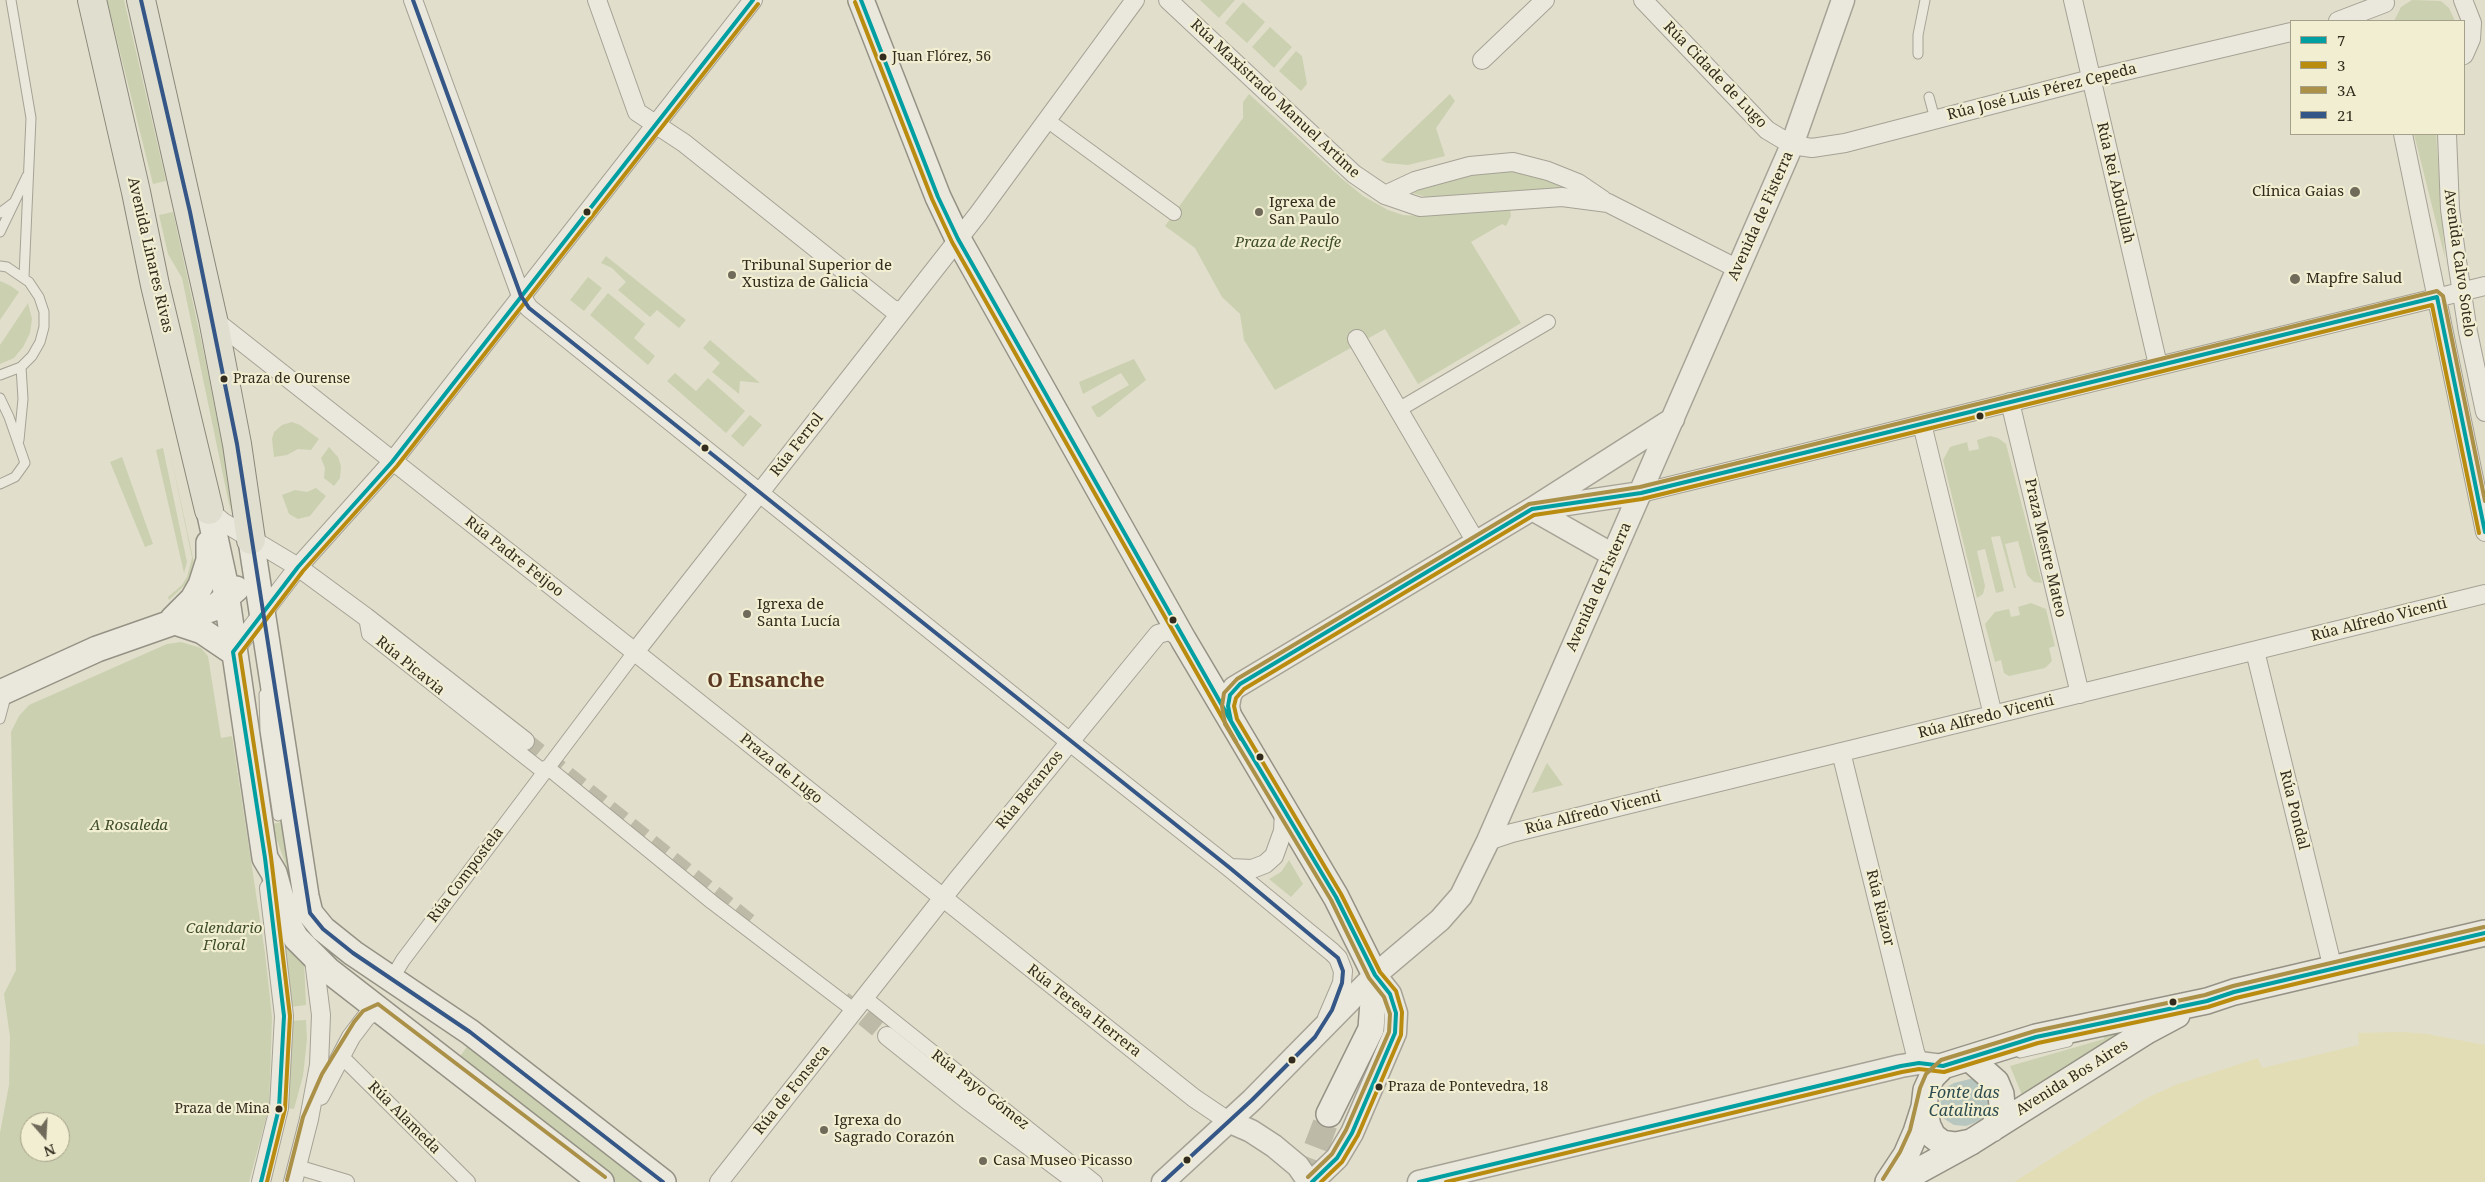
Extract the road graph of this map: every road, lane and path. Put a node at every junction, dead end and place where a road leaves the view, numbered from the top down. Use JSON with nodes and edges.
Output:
{"nodes":[{"id":1,"x":12,"y":0,"type":"edge"},
{"id":2,"x":92,"y":0,"type":"edge"},
{"id":3,"x":141,"y":0,"type":"edge"},
{"id":4,"x":413,"y":0,"type":"edge"},
{"id":5,"x":596,"y":0,"type":"edge"},
{"id":6,"x":753,"y":0,"type":"edge"},
{"id":7,"x":861,"y":0,"type":"edge"},
{"id":8,"x":1135,"y":0,"type":"edge"},
{"id":9,"x":1168,"y":0,"type":"edge"},
{"id":10,"x":1545,"y":0,"type":"edge"},
{"id":11,"x":1643,"y":0,"type":"edge"},
{"id":12,"x":1843,"y":0,"type":"edge"},
{"id":13,"x":1925,"y":0,"type":"edge"},
{"id":14,"x":2073,"y":0,"type":"edge"},
{"id":15,"x":2386,"y":2,"type":"edge"},
{"id":16,"x":2471,"y":8,"type":"edge"},
{"id":17,"x":2341,"y":20,"type":"edge"},
{"id":18,"x":2378,"y":20,"type":"edge"},
{"id":19,"x":2290,"y":32,"type":"edge"},
{"id":20,"x":2465,"y":53,"type":"edge"},
{"id":21,"x":1918,"y":54,"type":"dead end"},
{"id":22,"x":1482,"y":60,"type":"dead end"},
{"id":23,"x":2090,"y":79,"type":"junction"},
{"id":24,"x":1929,"y":97,"type":"dead end"},
{"id":25,"x":1047,"y":120,"type":"junction"},
{"id":26,"x":1935,"y":120,"type":"junction"},
{"id":27,"x":656,"y":125,"type":"junction"},
{"id":28,"x":2403,"y":135,"type":"edge"},
{"id":29,"x":2447,"y":135,"type":"edge"},
{"id":30,"x":1792,"y":145,"type":"junction"},
{"id":31,"x":29,"y":174,"type":"junction"},
{"id":32,"x":1385,"y":195,"type":"junction"},
{"id":33,"x":15,"y":201,"type":"junction"},
{"id":34,"x":1608,"y":203,"type":"junction"},
{"id":35,"x":0,"y":213,"type":"edge"},
{"id":36,"x":1174,"y":213,"type":"dead end"},
{"id":37,"x":0,"y":232,"type":"edge"},
{"id":38,"x":958,"y":239,"type":"junction"},
{"id":39,"x":0,"y":266,"type":"edge"},
{"id":40,"x":1738,"y":268,"type":"junction"},
{"id":41,"x":24,"y":277,"type":"junction"},
{"id":42,"x":2485,"y":286,"type":"edge"},
{"id":43,"x":2461,"y":292,"type":"junction"},
{"id":44,"x":521,"y":296,"type":"junction"},
{"id":45,"x":2437,"y":297,"type":"junction"},
{"id":46,"x":901,"y":312,"type":"junction"},
{"id":47,"x":213,"y":319,"type":"junction"},
{"id":48,"x":1548,"y":322,"type":"dead end"},
{"id":49,"x":1356,"y":340,"type":"dead end"},
{"id":50,"x":2158,"y":365,"type":"junction"},
{"id":51,"x":21,"y":366,"type":"junction"},
{"id":52,"x":0,"y":375,"type":"edge"},
{"id":53,"x":2483,"y":395,"type":"edge"},
{"id":54,"x":0,"y":398,"type":"edge"},
{"id":55,"x":2010,"y":402,"type":"junction"},
{"id":56,"x":1398,"y":410,"type":"junction"},
{"id":57,"x":2485,"y":412,"type":"edge"},
{"id":58,"x":1673,"y":419,"type":"junction"},
{"id":59,"x":1922,"y":424,"type":"junction"},
{"id":60,"x":19,"y":443,"type":"junction"},
{"id":61,"x":392,"y":462,"type":"junction"},
{"id":62,"x":0,"y":484,"type":"edge"},
{"id":63,"x":760,"y":493,"type":"junction"},
{"id":64,"x":1641,"y":493,"type":"junction"},
{"id":65,"x":1532,"y":509,"type":"junction"},
{"id":66,"x":209,"y":510,"type":"junction"},
{"id":67,"x":2485,"y":532,"type":"edge"},
{"id":68,"x":252,"y":540,"type":"junction"},
{"id":69,"x":1476,"y":542,"type":"junction"},
{"id":70,"x":1613,"y":555,"type":"junction"},
{"id":71,"x":298,"y":567,"type":"junction"},
{"id":72,"x":2485,"y":594,"type":"edge"},
{"id":73,"x":226,"y":598,"type":"junction"},
{"id":74,"x":263,"y":613,"type":"junction"},
{"id":75,"x":366,"y":617,"type":"junction"},
{"id":76,"x":172,"y":621,"type":"junction"},
{"id":77,"x":1183,"y":639,"type":"junction"},
{"id":78,"x":2255,"y":651,"type":"junction"},
{"id":79,"x":233,"y":652,"type":"junction"},
{"id":80,"x":636,"y":652,"type":"junction"},
{"id":81,"x":270,"y":661,"type":"junction"},
{"id":82,"x":4,"y":691,"type":"edge"},
{"id":83,"x":2080,"y":694,"type":"junction"},
{"id":84,"x":1993,"y":715,"type":"junction"},
{"id":85,"x":0,"y":719,"type":"edge"},
{"id":86,"x":1231,"y":721,"type":"junction"},
{"id":87,"x":525,"y":741,"type":"tunnel mouth"},
{"id":88,"x":1070,"y":742,"type":"junction"},
{"id":89,"x":1841,"y":752,"type":"junction"},
{"id":90,"x":545,"y":769,"type":"junction"},
{"id":91,"x":1284,"y":811,"type":"junction"},
{"id":92,"x":278,"y":816,"type":"dead end"},
{"id":93,"x":1488,"y":841,"type":"junction"},
{"id":94,"x":265,"y":858,"type":"junction"},
{"id":95,"x":1230,"y":868,"type":"junction"},
{"id":96,"x":942,"y":898,"type":"junction"},
{"id":97,"x":308,"y":907,"type":"junction"},
{"id":98,"x":2485,"y":933,"type":"edge"},
{"id":99,"x":314,"y":958,"type":"junction"},
{"id":100,"x":2333,"y":969,"type":"junction"},
{"id":101,"x":1375,"y":975,"type":"junction"},
{"id":102,"x":390,"y":980,"type":"junction"},
{"id":103,"x":2207,"y":1000,"type":"junction"},
{"id":104,"x":860,"y":1005,"type":"junction"},
{"id":105,"x":378,"y":1010,"type":"junction"},
{"id":106,"x":887,"y":1036,"type":"tunnel mouth"},
{"id":107,"x":2090,"y":1036,"type":"dead end"},
{"id":108,"x":1315,"y":1037,"type":"junction"},
{"id":109,"x":340,"y":1055,"type":"junction"},
{"id":110,"x":1977,"y":1055,"type":"junction"},
{"id":111,"x":1931,"y":1065,"type":"junction"},
{"id":112,"x":1924,"y":1107,"type":"junction"},
{"id":113,"x":1329,"y":1114,"type":"tunnel mouth"},
{"id":114,"x":309,"y":1119,"type":"junction"},
{"id":115,"x":1228,"y":1121,"type":"junction"},
{"id":116,"x":1992,"y":1129,"type":"junction"},
{"id":117,"x":1971,"y":1142,"type":"junction"},
{"id":118,"x":295,"y":1174,"type":"edge"},
{"id":119,"x":261,"y":1182,"type":"edge"},
{"id":120,"x":347,"y":1182,"type":"edge"},
{"id":121,"x":468,"y":1182,"type":"edge"},
{"id":122,"x":601,"y":1182,"type":"edge"},
{"id":123,"x":663,"y":1182,"type":"edge"},
{"id":124,"x":719,"y":1182,"type":"edge"},
{"id":125,"x":1077,"y":1182,"type":"edge"},
{"id":126,"x":1095,"y":1182,"type":"edge"},
{"id":127,"x":1163,"y":1182,"type":"edge"},
{"id":128,"x":1311,"y":1182,"type":"edge"},
{"id":129,"x":1422,"y":1182,"type":"edge"},
{"id":130,"x":1888,"y":1182,"type":"edge"},
{"id":131,"x":1898,"y":1182,"type":"edge"}],
"edges":[{"from":1,"to":31,"type":"lane"},
{"from":2,"to":66,"type":"main road","name":"Avenida Linares Rivas"},
{"from":3,"to":47,"type":"main road"},
{"from":4,"to":44,"type":"street"},
{"from":5,"to":27,"type":"street"},
{"from":6,"to":27,"type":"street"},
{"from":7,"to":38,"type":"main road"},
{"from":8,"to":25,"type":"street","name":"Rúa Ferrol"},
{"from":9,"to":32,"type":"street","name":"Rúa Maxistrado Manuel Artime"},
{"from":10,"to":22,"type":"street"},
{"from":11,"to":30,"type":"street","name":"Rúa Cidade de Lugo"},
{"from":12,"to":30,"type":"street","name":"Avenida de Fisterra"},
{"from":13,"to":21,"type":"lane"},
{"from":14,"to":23,"type":"street","name":"Rúa Rei Abdullah"},
{"from":15,"to":17,"type":"street"},
{"from":15,"to":18,"type":"street"},
{"from":16,"to":20,"type":"street"},
{"from":19,"to":23,"type":"street","name":"Rúa José Luis Pérez Cepeda"},
{"from":23,"to":26,"type":"street","name":"Rúa José Luis Pérez Cepeda"},
{"from":23,"to":50,"type":"street","name":"Rúa Rei Abdullah"},
{"from":24,"to":26,"type":"lane"},
{"from":25,"to":36,"type":"street"},
{"from":25,"to":38,"type":"street","name":"Rúa Ferrol"},
{"from":26,"to":30,"type":"street","name":"Rúa José Luis Pérez Cepeda"},
{"from":27,"to":44,"type":"street"},
{"from":27,"to":46,"type":"street"},
{"from":28,"to":45,"type":"street","name":"Avenida Calvo Sotelo"},
{"from":29,"to":43,"type":"street","name":"Avenida Calvo Sotelo"},
{"from":30,"to":40,"type":"street","name":"Avenida de Fisterra"},
{"from":31,"to":33,"type":"lane"},
{"from":31,"to":41,"type":"lane"},
{"from":32,"to":34,"type":"street","name":"Rúa Maxistrado Manuel Artime"},
{"from":32,"to":34,"type":"street","name":"Rúa Maxistrado Manuel Artime"},
{"from":33,"to":35,"type":"lane"},
{"from":33,"to":37,"type":"lane"},
{"from":34,"to":40,"type":"street","name":"Rúa Maxistrado Manuel Artime"},
{"from":38,"to":46,"type":"street","name":"Rúa Ferrol"},
{"from":38,"to":77,"type":"main road"},
{"from":39,"to":41,"type":"lane"},
{"from":40,"to":58,"type":"street","name":"Avenida de Fisterra"},
{"from":41,"to":51,"type":"lane"},
{"from":42,"to":43,"type":"street"},
{"from":43,"to":45,"type":"street"},
{"from":43,"to":53,"type":"street","name":"Avenida Calvo Sotelo"},
{"from":44,"to":61,"type":"street"},
{"from":44,"to":63,"type":"street"},
{"from":45,"to":50,"type":"street"},
{"from":45,"to":67,"type":"street","name":"Avenida Calvo Sotelo"},
{"from":46,"to":63,"type":"street","name":"Rúa Ferrol"},
{"from":47,"to":61,"type":"street"},
{"from":47,"to":68,"type":"main road"},
{"from":48,"to":56,"type":"street"},
{"from":49,"to":56,"type":"street"},
{"from":50,"to":55,"type":"street"},
{"from":51,"to":52,"type":"lane"},
{"from":51,"to":60,"type":"lane"},
{"from":53,"to":57,"type":"street","name":"Avenida Calvo Sotelo"},
{"from":54,"to":60,"type":"lane"},
{"from":55,"to":59,"type":"street"},
{"from":55,"to":83,"type":"street","name":"Praza Mestre Mateo"},
{"from":56,"to":69,"type":"street"},
{"from":58,"to":64,"type":"street","name":"Avenida de Fisterra"},
{"from":58,"to":65,"type":"street"},
{"from":59,"to":64,"type":"street"},
{"from":59,"to":84,"type":"street"},
{"from":60,"to":62,"type":"lane"},
{"from":61,"to":71,"type":"street"},
{"from":61,"to":80,"type":"street","name":"Rúa Padre Feijoo"},
{"from":63,"to":80,"type":"street","name":"Rúa Ferrol"},
{"from":63,"to":88,"type":"street"},
{"from":64,"to":65,"type":"street"},
{"from":64,"to":70,"type":"street","name":"Avenida de Fisterra"},
{"from":65,"to":69,"type":"street"},
{"from":65,"to":70,"type":"street"},
{"from":66,"to":68,"type":"street"},
{"from":66,"to":73,"type":"main road"},
{"from":66,"to":76,"type":"main road"},
{"from":68,"to":71,"type":"street"},
{"from":68,"to":73,"type":"main road"},
{"from":68,"to":74,"type":"main road"},
{"from":69,"to":86,"type":"street"},
{"from":70,"to":93,"type":"street","name":"Avenida de Fisterra"},
{"from":71,"to":74,"type":"street"},
{"from":71,"to":75,"type":"street"},
{"from":72,"to":78,"type":"street","name":"Rúa Alfredo Vicenti"},
{"from":73,"to":76,"type":"main road"},
{"from":73,"to":79,"type":"main road"},
{"from":74,"to":79,"type":"street"},
{"from":74,"to":81,"type":"main road"},
{"from":75,"to":87,"type":"street"},
{"from":75,"to":90,"type":"street","name":"Rúa Picavia"},
{"from":76,"to":79,"type":"main road"},
{"from":76,"to":82,"type":"main road"},
{"from":77,"to":86,"type":"main road"},
{"from":77,"to":88,"type":"street","name":"Rúa Betanzos"},
{"from":78,"to":83,"type":"street","name":"Rúa Alfredo Vicenti"},
{"from":78,"to":100,"type":"street","name":"Rúa Pondal"},
{"from":79,"to":94,"type":"main road"},
{"from":80,"to":90,"type":"street"},
{"from":80,"to":96,"type":"street","name":"Praza de Lugo"},
{"from":81,"to":92,"type":"lane"},
{"from":81,"to":97,"type":"main road"},
{"from":82,"to":85,"type":"lane"},
{"from":83,"to":84,"type":"street","name":"Rúa Alfredo Vicenti"},
{"from":84,"to":89,"type":"street","name":"Rúa Alfredo Vicenti"},
{"from":86,"to":91,"type":"main road"},
{"from":88,"to":95,"type":"street"},
{"from":88,"to":96,"type":"street","name":"Rúa Betanzos"},
{"from":89,"to":93,"type":"street","name":"Rúa Alfredo Vicenti"},
{"from":89,"to":111,"type":"street","name":"Rúa Riazor"},
{"from":90,"to":102,"type":"street","name":"Rúa Compostela"},
{"from":90,"to":104,"type":"street"},
{"from":91,"to":95,"type":"street"},
{"from":91,"to":101,"type":"main road"},
{"from":93,"to":101,"type":"street","name":"Avenida de Fisterra"},
{"from":94,"to":99,"type":"main road"},
{"from":94,"to":119,"type":"street"},
{"from":95,"to":108,"type":"street"},
{"from":96,"to":104,"type":"street"},
{"from":96,"to":115,"type":"street","name":"Rúa Teresa Herrera"},
{"from":97,"to":99,"type":"street"},
{"from":97,"to":102,"type":"main road"},
{"from":98,"to":100,"type":"main road","name":"Avenida Bos Aires"},
{"from":99,"to":105,"type":"main road"},
{"from":99,"to":114,"type":"street"},
{"from":100,"to":103,"type":"main road","name":"Avenida Bos Aires"},
{"from":101,"to":108,"type":"street","name":"Avenida de Fisterra"},
{"from":101,"to":113,"type":"main road"},
{"from":101,"to":128,"type":"street"},
{"from":102,"to":123,"type":"main road"},
{"from":103,"to":110,"type":"main road","name":"Avenida Bos Aires"},
{"from":103,"to":116,"type":"main road","name":"Avenida Bos Aires"},
{"from":104,"to":124,"type":"street","name":"Rúa de Fonseca"},
{"from":104,"to":126,"type":"street","name":"Rúa Payo Gómez"},
{"from":105,"to":109,"type":"street"},
{"from":105,"to":122,"type":"main road"},
{"from":106,"to":125,"type":"street","name":"Rúa Payo Gómez"},
{"from":107,"to":110,"type":"lane"},
{"from":108,"to":115,"type":"street","name":"Avenida de Fisterra"},
{"from":109,"to":114,"type":"street"},
{"from":109,"to":121,"type":"street","name":"Rúa Alameda"},
{"from":110,"to":111,"type":"main road","name":"Avenida Bos Aires"},
{"from":110,"to":116,"type":"main road"},
{"from":111,"to":112,"type":"main road"},
{"from":111,"to":129,"type":"street"},
{"from":112,"to":117,"type":"main road"},
{"from":112,"to":130,"type":"main road"},
{"from":114,"to":118,"type":"street"},
{"from":115,"to":127,"type":"street","name":"Avenida de Fisterra"},
{"from":115,"to":128,"type":"street"},
{"from":116,"to":117,"type":"main road"},
{"from":117,"to":131,"type":"main road"},
{"from":118,"to":120,"type":"street"}]}
